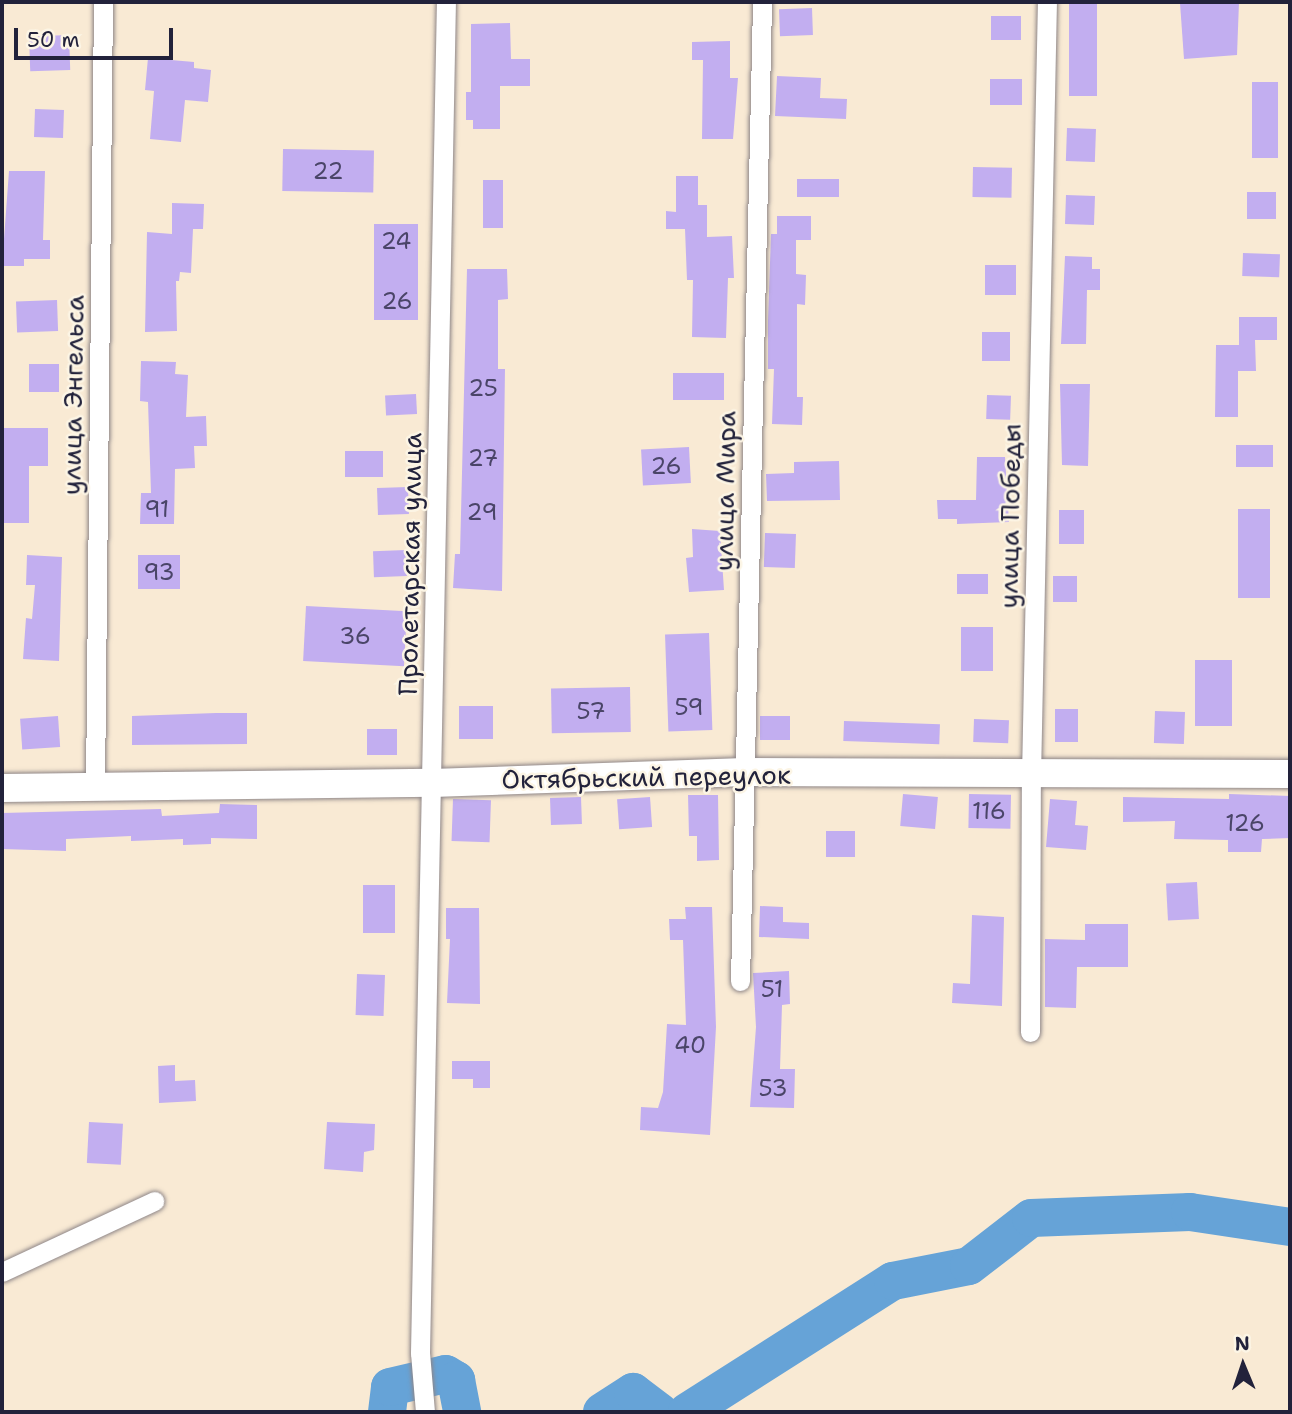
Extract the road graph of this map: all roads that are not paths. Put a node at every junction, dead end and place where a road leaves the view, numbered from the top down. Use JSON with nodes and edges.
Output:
{"nodes":[{"id":1,"x":103,"y":2,"type":"edge"},
{"id":2,"x":446,"y":2,"type":"edge"},
{"id":3,"x":762,"y":2,"type":"edge"},
{"id":4,"x":1048,"y":2,"type":"edge"},
{"id":5,"x":745,"y":772,"type":"junction"},
{"id":6,"x":1290,"y":775,"type":"edge"},
{"id":7,"x":1031,"y":776,"type":"junction"},
{"id":8,"x":432,"y":783,"type":"junction"},
{"id":9,"x":2,"y":788,"type":"edge"},
{"id":10,"x":95,"y":789,"type":"junction"},
{"id":11,"x":740,"y":981,"type":"dead end"},
{"id":12,"x":1030,"y":1032,"type":"dead end"},
{"id":13,"x":154,"y":1201,"type":"dead end"},
{"id":14,"x":2,"y":1272,"type":"edge"},
{"id":15,"x":425,"y":1412,"type":"edge"}],
"edges":[{"from":1,"to":10,"type":"street","name":"улица Энгельса"},
{"from":2,"to":8,"type":"street","name":"Пролетарская улица"},
{"from":3,"to":5,"type":"street","name":"улица Мира"},
{"from":4,"to":7,"type":"street","name":"улица Победы"},
{"from":5,"to":7,"type":"street","name":"Октябрьский переулок"},
{"from":5,"to":8,"type":"street","name":"Октябрьский переулок"},
{"from":5,"to":11,"type":"street","name":"улица Мира"},
{"from":6,"to":7,"type":"street","name":"Октябрьский переулок"},
{"from":7,"to":12,"type":"street","name":"улица Победы"},
{"from":8,"to":10,"type":"street","name":"Октябрьский переулок"},
{"from":8,"to":15,"type":"street","name":"Пролетарская улица"},
{"from":9,"to":10,"type":"street","name":"Октябрьский переулок"},
{"from":13,"to":14,"type":"street"}]}
